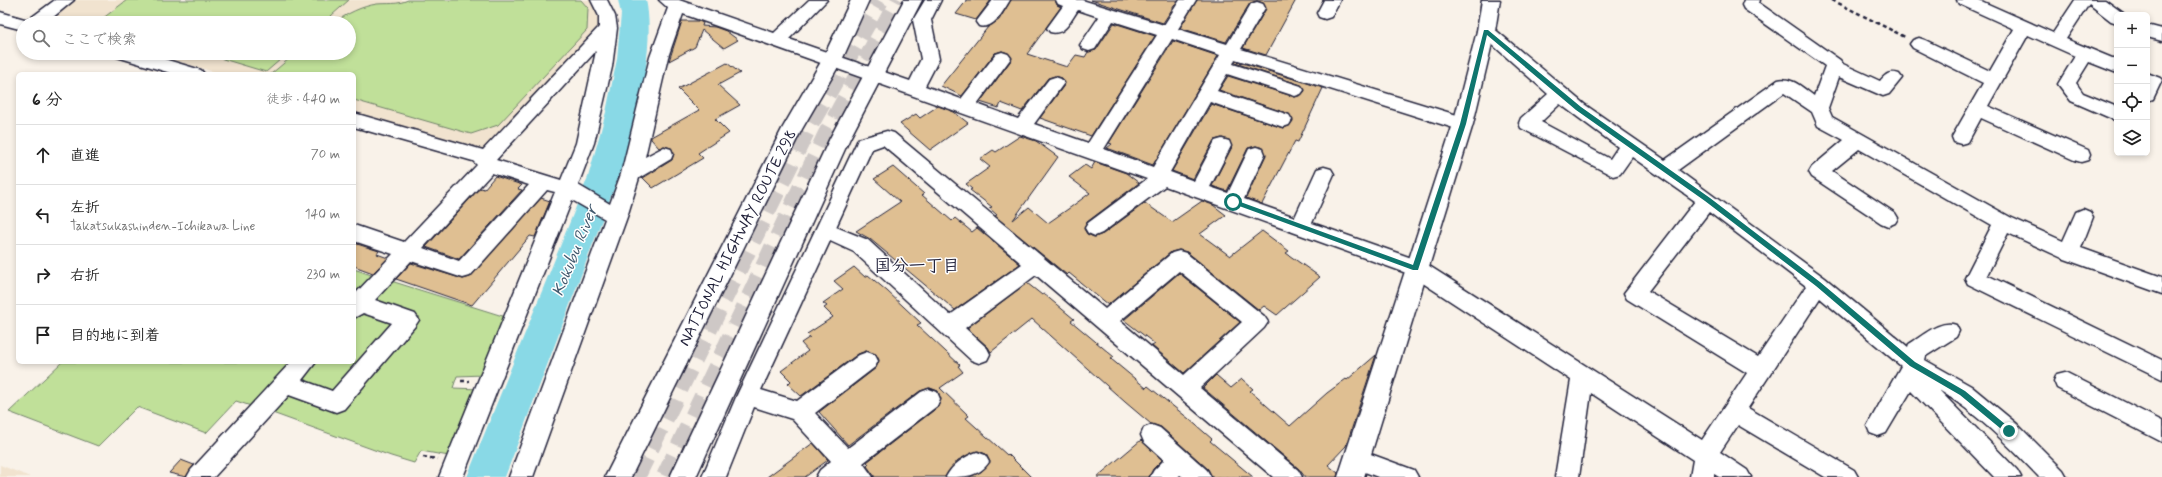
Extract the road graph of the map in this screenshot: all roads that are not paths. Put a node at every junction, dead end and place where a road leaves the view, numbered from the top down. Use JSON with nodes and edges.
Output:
{"nodes":[{"id":1,"x":66,"y":0,"type":"edge"},
{"id":2,"x":599,"y":0,"type":"edge"},
{"id":3,"x":819,"y":0,"type":"edge"},
{"id":4,"x":860,"y":0,"type":"edge"},
{"id":5,"x":913,"y":0,"type":"edge"},
{"id":6,"x":933,"y":0,"type":"edge"},
{"id":7,"x":1002,"y":0,"type":"edge"},
{"id":8,"x":1188,"y":0,"type":"edge"},
{"id":9,"x":1491,"y":0,"type":"edge"},
{"id":10,"x":1752,"y":0,"type":"edge"},
{"id":11,"x":1965,"y":0,"type":"edge"},
{"id":12,"x":2083,"y":0,"type":"edge"},
{"id":13,"x":2094,"y":0,"type":"edge"},
{"id":14,"x":1069,"y":2,"type":"edge"},
{"id":15,"x":672,"y":3,"type":"edge"},
{"id":16,"x":1257,"y":8,"type":"dead end"},
{"id":17,"x":1109,"y":9,"type":"edge"},
{"id":18,"x":2114,"y":15,"type":"edge"},
{"id":19,"x":44,"y":16,"type":"edge"},
{"id":20,"x":0,"y":18,"type":"edge"},
{"id":21,"x":16,"y":22,"type":"edge"},
{"id":22,"x":985,"y":22,"type":"dead end"},
{"id":23,"x":2024,"y":27,"type":"junction"},
{"id":24,"x":608,"y":28,"type":"junction"},
{"id":25,"x":1056,"y":28,"type":"dead end"},
{"id":26,"x":1486,"y":31,"type":"junction"},
{"id":27,"x":1167,"y":32,"type":"junction"},
{"id":28,"x":2150,"y":32,"type":"edge"},
{"id":29,"x":2162,"y":35,"type":"edge"},
{"id":30,"x":776,"y":41,"type":"junction"},
{"id":31,"x":2056,"y":41,"type":"junction"},
{"id":32,"x":1089,"y":44,"type":"dead end"},
{"id":33,"x":1919,"y":44,"type":"road end"},
{"id":34,"x":2085,"y":53,"type":"junction"},
{"id":35,"x":1002,"y":58,"type":"dead end"},
{"id":36,"x":1225,"y":59,"type":"junction"},
{"id":37,"x":147,"y":60,"type":"edge"},
{"id":38,"x":832,"y":60,"type":"junction"},
{"id":39,"x":2114,"y":66,"type":"edge"},
{"id":40,"x":1833,"y":67,"type":"junction"},
{"id":41,"x":188,"y":72,"type":"edge"},
{"id":42,"x":874,"y":75,"type":"junction"},
{"id":43,"x":1893,"y":78,"type":"dead end"},
{"id":44,"x":2150,"y":80,"type":"edge"},
{"id":45,"x":1994,"y":81,"type":"junction"},
{"id":46,"x":1055,"y":83,"type":"dead end"},
{"id":47,"x":915,"y":89,"type":"junction"},
{"id":48,"x":2150,"y":89,"type":"edge"},
{"id":49,"x":1295,"y":90,"type":"dead end"},
{"id":50,"x":1560,"y":93,"type":"junction"},
{"id":51,"x":1205,"y":94,"type":"junction"},
{"id":52,"x":965,"y":107,"type":"junction"},
{"id":53,"x":1819,"y":108,"type":"junction"},
{"id":54,"x":1978,"y":109,"type":"junction"},
{"id":55,"x":2114,"y":113,"type":"edge"},
{"id":56,"x":1283,"y":120,"type":"dead end"},
{"id":57,"x":356,"y":121,"type":"edge"},
{"id":58,"x":1463,"y":124,"type":"junction"},
{"id":59,"x":1022,"y":127,"type":"junction"},
{"id":60,"x":1961,"y":137,"type":"dead end"},
{"id":61,"x":1857,"y":140,"type":"junction"},
{"id":62,"x":1630,"y":145,"type":"junction"},
{"id":63,"x":1222,"y":146,"type":"dead end"},
{"id":64,"x":1092,"y":152,"type":"junction"},
{"id":65,"x":664,"y":154,"type":"dead end"},
{"id":66,"x":1256,"y":154,"type":"dead end"},
{"id":67,"x":2081,"y":155,"type":"dead end"},
{"id":68,"x":486,"y":162,"type":"junction"},
{"id":69,"x":1665,"y":170,"type":"junction"},
{"id":70,"x":631,"y":174,"type":"junction"},
{"id":71,"x":1324,"y":174,"type":"dead end"},
{"id":72,"x":1161,"y":176,"type":"junction"},
{"id":73,"x":543,"y":182,"type":"junction"},
{"id":74,"x":1199,"y":190,"type":"junction"},
{"id":75,"x":571,"y":191,"type":"junction"},
{"id":76,"x":1707,"y":200,"type":"junction"},
{"id":77,"x":1233,"y":202,"type":"junction"},
{"id":78,"x":614,"y":215,"type":"junction"},
{"id":79,"x":2083,"y":217,"type":"dead end"},
{"id":80,"x":1888,"y":218,"type":"dead end"},
{"id":81,"x":2002,"y":222,"type":"junction"},
{"id":82,"x":1301,"y":226,"type":"junction"},
{"id":83,"x":1095,"y":228,"type":"dead end"},
{"id":84,"x":825,"y":230,"type":"junction"},
{"id":85,"x":356,"y":234,"type":"edge"},
{"id":86,"x":408,"y":252,"type":"junction"},
{"id":87,"x":2069,"y":252,"type":"junction"},
{"id":88,"x":1037,"y":264,"type":"junction"},
{"id":89,"x":1416,"y":268,"type":"junction"},
{"id":90,"x":1818,"y":284,"type":"junction"},
{"id":91,"x":2162,"y":286,"type":"edge"},
{"id":92,"x":357,"y":306,"type":"edge"},
{"id":93,"x":1104,"y":321,"type":"junction"},
{"id":94,"x":950,"y":326,"type":"junction"},
{"id":95,"x":1948,"y":331,"type":"dead end"},
{"id":96,"x":979,"y":354,"type":"dead end"},
{"id":97,"x":867,"y":361,"type":"dead end"},
{"id":98,"x":303,"y":364,"type":"edge"},
{"id":99,"x":1911,"y":369,"type":"junction"},
{"id":100,"x":1761,"y":370,"type":"junction"},
{"id":101,"x":2162,"y":370,"type":"edge"},
{"id":102,"x":1583,"y":376,"type":"junction"},
{"id":103,"x":2065,"y":381,"type":"dead end"},
{"id":104,"x":285,"y":384,"type":"junction"},
{"id":105,"x":1184,"y":388,"type":"junction"},
{"id":106,"x":748,"y":395,"type":"junction"},
{"id":107,"x":929,"y":399,"type":"dead end"},
{"id":108,"x":1734,"y":411,"type":"junction"},
{"id":109,"x":800,"y":412,"type":"junction"},
{"id":110,"x":1878,"y":426,"type":"dead end"},
{"id":111,"x":2162,"y":432,"type":"edge"},
{"id":112,"x":1152,"y":435,"type":"dead end"},
{"id":113,"x":1180,"y":460,"type":"junction"},
{"id":114,"x":977,"y":462,"type":"dead end"},
{"id":115,"x":1703,"y":466,"type":"edge"},
{"id":116,"x":1354,"y":468,"type":"edge"},
{"id":117,"x":854,"y":470,"type":"edge"},
{"id":118,"x":199,"y":477,"type":"edge"},
{"id":119,"x":452,"y":477,"type":"edge"},
{"id":120,"x":521,"y":477,"type":"edge"},
{"id":121,"x":618,"y":477,"type":"edge"},
{"id":122,"x":683,"y":477,"type":"edge"},
{"id":123,"x":714,"y":477,"type":"edge"},
{"id":124,"x":828,"y":477,"type":"edge"},
{"id":125,"x":958,"y":477,"type":"edge"},
{"id":126,"x":1162,"y":477,"type":"edge"},
{"id":127,"x":1200,"y":477,"type":"edge"},
{"id":128,"x":1290,"y":477,"type":"edge"},
{"id":129,"x":1406,"y":477,"type":"edge"},
{"id":130,"x":1566,"y":477,"type":"edge"},
{"id":131,"x":1739,"y":477,"type":"edge"},
{"id":132,"x":1846,"y":477,"type":"edge"},
{"id":133,"x":2009,"y":477,"type":"edge"},
{"id":134,"x":2055,"y":477,"type":"edge"}],
"edges":[{"from":1,"to":19,"type":"street"},
{"from":2,"to":24,"type":"street"},
{"from":3,"to":30,"type":"street"},
{"from":4,"to":38,"type":"main road","name":"NATIONAL HIGHWAY ROUTE 298"},
{"from":5,"to":42,"type":"main road"},
{"from":6,"to":47,"type":"street"},
{"from":7,"to":22,"type":"street"},
{"from":8,"to":27,"type":"street"},
{"from":9,"to":26,"type":"main road"},
{"from":10,"to":40,"type":"street"},
{"from":11,"to":23,"type":"street"},
{"from":12,"to":31,"type":"street"},
{"from":13,"to":18,"type":"street"},
{"from":14,"to":17,"type":"street"},
{"from":14,"to":25,"type":"street"},
{"from":15,"to":30,"type":"street"},
{"from":15,"to":70,"type":"street"},
{"from":16,"to":36,"type":"street"},
{"from":17,"to":27,"type":"street"},
{"from":17,"to":32,"type":"street"},
{"from":20,"to":21,"type":"street"},
{"from":23,"to":31,"type":"street"},
{"from":23,"to":45,"type":"street"},
{"from":24,"to":68,"type":"street"},
{"from":24,"to":75,"type":"street"},
{"from":26,"to":50,"type":"street"},
{"from":26,"to":58,"type":"main road"},
{"from":27,"to":36,"type":"street"},
{"from":27,"to":64,"type":"street"},
{"from":28,"to":29,"type":"street"},
{"from":30,"to":38,"type":"street"},
{"from":31,"to":34,"type":"street"},
{"from":33,"to":45,"type":"street"},
{"from":34,"to":39,"type":"street"},
{"from":34,"to":55,"type":"street"},
{"from":35,"to":52,"type":"street"},
{"from":36,"to":49,"type":"street"},
{"from":36,"to":51,"type":"street"},
{"from":36,"to":58,"type":"street"},
{"from":37,"to":41,"type":"street"},
{"from":38,"to":42,"type":"street"},
{"from":38,"to":121,"type":"main road","name":"NATIONAL HIGHWAY ROUTE 298"},
{"from":40,"to":43,"type":"street"},
{"from":40,"to":53,"type":"street"},
{"from":42,"to":47,"type":"street"},
{"from":42,"to":122,"type":"main road"},
{"from":44,"to":48,"type":"street"},
{"from":45,"to":54,"type":"street"},
{"from":46,"to":59,"type":"street"},
{"from":47,"to":52,"type":"street"},
{"from":50,"to":62,"type":"street"},
{"from":50,"to":62,"type":"street"},
{"from":51,"to":56,"type":"street"},
{"from":51,"to":72,"type":"street"},
{"from":52,"to":59,"type":"street"},
{"from":53,"to":61,"type":"street"},
{"from":53,"to":69,"type":"street"},
{"from":54,"to":60,"type":"street"},
{"from":54,"to":67,"type":"street"},
{"from":57,"to":68,"type":"street"},
{"from":58,"to":89,"type":"main road"},
{"from":59,"to":64,"type":"street"},
{"from":61,"to":80,"type":"street"},
{"from":61,"to":81,"type":"street"},
{"from":62,"to":69,"type":"street"},
{"from":63,"to":74,"type":"street"},
{"from":64,"to":72,"type":"street"},
{"from":65,"to":70,"type":"street"},
{"from":66,"to":77,"type":"street"},
{"from":68,"to":73,"type":"street"},
{"from":68,"to":86,"type":"street"},
{"from":69,"to":76,"type":"street"},
{"from":70,"to":78,"type":"street"},
{"from":71,"to":82,"type":"street"},
{"from":72,"to":74,"type":"street"},
{"from":72,"to":83,"type":"street"},
{"from":73,"to":75,"type":"street"},
{"from":73,"to":86,"type":"street"},
{"from":74,"to":77,"type":"street"},
{"from":75,"to":78,"type":"street"},
{"from":75,"to":119,"type":"street"},
{"from":76,"to":90,"type":"street"},
{"from":76,"to":100,"type":"street"},
{"from":77,"to":82,"type":"street"},
{"from":78,"to":120,"type":"street"},
{"from":79,"to":87,"type":"street"},
{"from":81,"to":87,"type":"street"},
{"from":81,"to":101,"type":"street"},
{"from":82,"to":89,"type":"street"},
{"from":84,"to":88,"type":"street"},
{"from":84,"to":94,"type":"street"},
{"from":84,"to":106,"type":"street"},
{"from":85,"to":86,"type":"street"},
{"from":86,"to":92,"type":"street"},
{"from":87,"to":91,"type":"street"},
{"from":88,"to":93,"type":"street"},
{"from":88,"to":94,"type":"street"},
{"from":89,"to":102,"type":"street"},
{"from":89,"to":116,"type":"main road"},
{"from":90,"to":99,"type":"street"},
{"from":90,"to":100,"type":"street"},
{"from":92,"to":104,"type":"street"},
{"from":93,"to":105,"type":"street"},
{"from":93,"to":105,"type":"street"},
{"from":94,"to":96,"type":"street"},
{"from":95,"to":99,"type":"street"},
{"from":97,"to":109,"type":"street"},
{"from":98,"to":104,"type":"street"},
{"from":99,"to":110,"type":"street"},
{"from":99,"to":133,"type":"street"},
{"from":99,"to":134,"type":"street"},
{"from":100,"to":108,"type":"street"},
{"from":102,"to":115,"type":"street"},
{"from":102,"to":130,"type":"street"},
{"from":103,"to":111,"type":"street"},
{"from":104,"to":118,"type":"street"},
{"from":105,"to":128,"type":"street"},
{"from":106,"to":109,"type":"street"},
{"from":106,"to":123,"type":"street"},
{"from":107,"to":117,"type":"street"},
{"from":108,"to":115,"type":"street"},
{"from":108,"to":132,"type":"street"},
{"from":109,"to":117,"type":"street"},
{"from":112,"to":113,"type":"street"},
{"from":113,"to":126,"type":"street"},
{"from":113,"to":127,"type":"street"},
{"from":114,"to":125,"type":"street"},
{"from":115,"to":131,"type":"street"},
{"from":116,"to":129,"type":"street"},
{"from":117,"to":124,"type":"street"}]}
